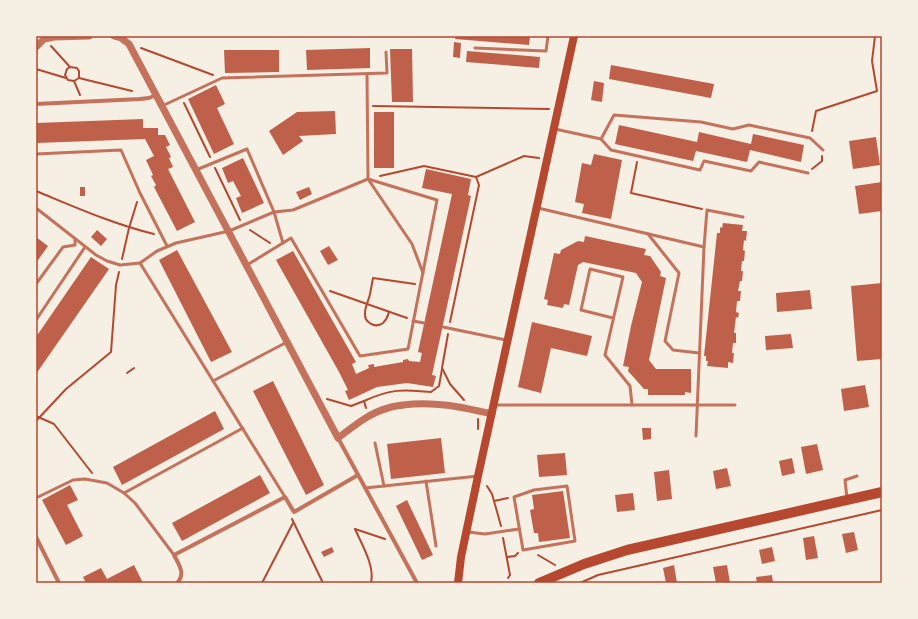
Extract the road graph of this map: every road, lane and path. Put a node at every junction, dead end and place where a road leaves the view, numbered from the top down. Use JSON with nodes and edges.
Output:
{"nodes":[{"id":1,"x":89,"y":36,"type":"edge"},
{"id":2,"x":114,"y":36,"type":"edge"},
{"id":3,"x":548,"y":36,"type":"edge"},
{"id":4,"x":574,"y":36,"type":"edge"},
{"id":5,"x":874,"y":36,"type":"edge"},
{"id":6,"x":129,"y":44,"type":"junction"},
{"id":7,"x":51,"y":46,"type":"dead end"},
{"id":8,"x":36,"y":47,"type":"edge"},
{"id":9,"x":475,"y":48,"type":"dead end"},
{"id":10,"x":386,"y":52,"type":"dead end"},
{"id":11,"x":70,"y":67,"type":"junction"},
{"id":12,"x":36,"y":69,"type":"edge"},
{"id":13,"x":368,"y":74,"type":"junction"},
{"id":14,"x":66,"y":78,"type":"junction"},
{"id":15,"x":79,"y":78,"type":"junction"},
{"id":16,"x":222,"y":78,"type":"junction"},
{"id":17,"x":139,"y":93,"type":"dead end"},
{"id":18,"x":156,"y":95,"type":"junction"},
{"id":19,"x":181,"y":97,"type":"junction"},
{"id":20,"x":36,"y":104,"type":"edge"},
{"id":21,"x":162,"y":106,"type":"junction"},
{"id":22,"x":368,"y":106,"type":"junction"},
{"id":23,"x":558,"y":109,"type":"junction"},
{"id":24,"x":554,"y":129,"type":"junction"},
{"id":25,"x":810,"y":138,"type":"junction"},
{"id":26,"x":601,"y":139,"type":"junction"},
{"id":27,"x":824,"y":150,"type":"joint"},
{"id":28,"x":36,"y":154,"type":"edge"},
{"id":29,"x":638,"y":156,"type":"junction"},
{"id":30,"x":547,"y":158,"type":"junction"},
{"id":31,"x":213,"y":163,"type":"junction"},
{"id":32,"x":196,"y":170,"type":"junction"},
{"id":33,"x":808,"y":173,"type":"joint"},
{"id":34,"x":476,"y":177,"type":"junction"},
{"id":35,"x":368,"y":179,"type":"junction"},
{"id":36,"x":36,"y":191,"type":"edge"},
{"id":37,"x":140,"y":193,"type":"junction"},
{"id":38,"x":36,"y":208,"type":"edge"},
{"id":39,"x":536,"y":208,"type":"junction"},
{"id":40,"x":707,"y":210,"type":"junction"},
{"id":41,"x":274,"y":212,"type":"junction"},
{"id":42,"x":743,"y":217,"type":"dead end"},
{"id":43,"x":242,"y":225,"type":"junction"},
{"id":44,"x":129,"y":228,"type":"junction"},
{"id":45,"x":229,"y":231,"type":"junction"},
{"id":46,"x":648,"y":234,"type":"junction"},
{"id":47,"x":161,"y":235,"type":"junction"},
{"id":48,"x":75,"y":239,"type":"junction"},
{"id":49,"x":283,"y":243,"type":"junction"},
{"id":50,"x":75,"y":245,"type":"junction"},
{"id":51,"x":167,"y":246,"type":"junction"},
{"id":52,"x":85,"y":247,"type":"junction"},
{"id":53,"x":276,"y":247,"type":"junction"},
{"id":54,"x":704,"y":247,"type":"junction"},
{"id":55,"x":80,"y":253,"type":"junction"},
{"id":56,"x":140,"y":263,"type":"junction"},
{"id":57,"x":120,"y":265,"type":"junction"},
{"id":58,"x":246,"y":265,"type":"junction"},
{"id":59,"x":423,"y":273,"type":"junction"},
{"id":60,"x":36,"y":284,"type":"edge"},
{"id":61,"x":420,"y":284,"type":"junction"},
{"id":62,"x":320,"y":288,"type":"junction"},
{"id":63,"x":367,"y":304,"type":"junction"},
{"id":64,"x":389,"y":312,"type":"junction"},
{"id":65,"x":613,"y":318,"type":"junction"},
{"id":66,"x":36,"y":320,"type":"edge"},
{"id":67,"x":413,"y":321,"type":"junction"},
{"id":68,"x":424,"y":323,"type":"dead end"},
{"id":69,"x":443,"y":327,"type":"dead end"},
{"id":70,"x":449,"y":328,"type":"junction"},
{"id":71,"x":508,"y":341,"type":"junction"},
{"id":72,"x":287,"y":342,"type":"junction"},
{"id":73,"x":700,"y":353,"type":"junction"},
{"id":74,"x":134,"y":368,"type":"dead end"},
{"id":75,"x":442,"y":368,"type":"junction"},
{"id":76,"x":127,"y":373,"type":"dead end"},
{"id":77,"x":213,"y":381,"type":"junction"},
{"id":78,"x":316,"y":397,"type":"junction"},
{"id":79,"x":364,"y":401,"type":"junction"},
{"id":80,"x":632,"y":405,"type":"junction"},
{"id":81,"x":697,"y":405,"type":"junction"},
{"id":82,"x":734,"y":405,"type":"dead end"},
{"id":83,"x":474,"y":410,"type":"junction"},
{"id":84,"x":493,"y":410,"type":"junction"},
{"id":85,"x":369,"y":416,"type":"junction"},
{"id":86,"x":37,"y":417,"type":"edge"},
{"id":87,"x":36,"y":421,"type":"edge"},
{"id":88,"x":242,"y":428,"type":"junction"},
{"id":89,"x":477,"y":436,"type":"dead end"},
{"id":90,"x":696,"y":436,"type":"dead end"},
{"id":91,"x":338,"y":438,"type":"junction"},
{"id":92,"x":375,"y":443,"type":"dead end"},
{"id":93,"x":358,"y":475,"type":"junction"},
{"id":94,"x":478,"y":476,"type":"junction"},
{"id":95,"x":857,"y":476,"type":"dead end"},
{"id":96,"x":98,"y":480,"type":"junction"},
{"id":97,"x":426,"y":481,"type":"junction"},
{"id":98,"x":384,"y":486,"type":"junction"},
{"id":99,"x":365,"y":488,"type":"junction"},
{"id":100,"x":882,"y":492,"type":"edge"},
{"id":101,"x":124,"y":493,"type":"junction"},
{"id":102,"x":285,"y":496,"type":"junction"},
{"id":103,"x":514,"y":497,"type":"junction"},
{"id":104,"x":36,"y":498,"type":"edge"},
{"id":105,"x":847,"y":500,"type":"junction"},
{"id":106,"x":494,"y":501,"type":"dead end"},
{"id":107,"x":882,"y":510,"type":"edge"},
{"id":108,"x":289,"y":514,"type":"dead end"},
{"id":109,"x":293,"y":523,"type":"junction"},
{"id":110,"x":519,"y":529,"type":"junction"},
{"id":111,"x":466,"y":531,"type":"junction"},
{"id":112,"x":36,"y":536,"type":"edge"},
{"id":113,"x":385,"y":539,"type":"dead end"},
{"id":114,"x":436,"y":546,"type":"dead end"},
{"id":115,"x":528,"y":549,"type":"junction"},
{"id":116,"x":523,"y":550,"type":"junction"},
{"id":117,"x":174,"y":555,"type":"junction"},
{"id":118,"x":507,"y":557,"type":"dead end"},
{"id":119,"x":566,"y":571,"type":"junction"},
{"id":120,"x":59,"y":583,"type":"edge"},
{"id":121,"x":177,"y":583,"type":"edge"},
{"id":122,"x":262,"y":583,"type":"edge"},
{"id":123,"x":323,"y":583,"type":"edge"},
{"id":124,"x":370,"y":583,"type":"edge"},
{"id":125,"x":417,"y":583,"type":"edge"},
{"id":126,"x":458,"y":583,"type":"edge"},
{"id":127,"x":539,"y":583,"type":"edge"},
{"id":128,"x":580,"y":583,"type":"edge"}],
"edges":[{"from":1,"to":8,"type":"street"},
{"from":2,"to":6,"type":"street"},
{"from":3,"to":9,"type":"lane"},
{"from":4,"to":23,"type":"main road"},
{"from":5,"to":25,"type":"path"},
{"from":6,"to":16,"type":"path"},
{"from":6,"to":18,"type":"street"},
{"from":7,"to":11,"type":"path"},
{"from":10,"to":13,"type":"lane"},
{"from":11,"to":14,"type":"path"},
{"from":11,"to":15,"type":"path"},
{"from":12,"to":14,"type":"path"},
{"from":13,"to":16,"type":"lane"},
{"from":13,"to":22,"type":"lane"},
{"from":14,"to":15,"type":"path"},
{"from":15,"to":17,"type":"path"},
{"from":16,"to":19,"type":"lane"},
{"from":18,"to":20,"type":"street"},
{"from":18,"to":21,"type":"street"},
{"from":19,"to":21,"type":"lane"},
{"from":19,"to":31,"type":"path"},
{"from":21,"to":32,"type":"street"},
{"from":22,"to":23,"type":"path"},
{"from":22,"to":35,"type":"lane"},
{"from":23,"to":24,"type":"main road"},
{"from":24,"to":26,"type":"lane"},
{"from":24,"to":30,"type":"main road"},
{"from":25,"to":26,"type":"lane"},
{"from":25,"to":27,"type":"lane"},
{"from":26,"to":29,"type":"lane"},
{"from":27,"to":33,"type":"path"},
{"from":28,"to":37,"type":"lane"},
{"from":29,"to":33,"type":"lane"},
{"from":29,"to":40,"type":"path"},
{"from":30,"to":34,"type":"path"},
{"from":30,"to":39,"type":"main road"},
{"from":31,"to":32,"type":"lane"},
{"from":31,"to":41,"type":"lane"},
{"from":31,"to":43,"type":"path"},
{"from":32,"to":45,"type":"street"},
{"from":34,"to":35,"type":"path"},
{"from":34,"to":70,"type":"path"},
{"from":35,"to":41,"type":"lane"},
{"from":35,"to":59,"type":"lane"},
{"from":35,"to":59,"type":"lane"},
{"from":36,"to":44,"type":"path"},
{"from":37,"to":44,"type":"path"},
{"from":37,"to":47,"type":"lane"},
{"from":38,"to":48,"type":"lane"},
{"from":39,"to":46,"type":"lane"},
{"from":39,"to":71,"type":"main road"},
{"from":40,"to":42,"type":"lane"},
{"from":40,"to":54,"type":"lane"},
{"from":41,"to":43,"type":"lane"},
{"from":41,"to":49,"type":"lane"},
{"from":43,"to":45,"type":"lane"},
{"from":43,"to":53,"type":"path"},
{"from":44,"to":47,"type":"path"},
{"from":44,"to":57,"type":"path"},
{"from":45,"to":51,"type":"lane"},
{"from":45,"to":58,"type":"street"},
{"from":46,"to":54,"type":"lane"},
{"from":46,"to":73,"type":"lane"},
{"from":47,"to":51,"type":"lane"},
{"from":48,"to":50,"type":"lane"},
{"from":48,"to":52,"type":"lane"},
{"from":49,"to":53,"type":"lane"},
{"from":49,"to":62,"type":"lane"},
{"from":50,"to":55,"type":"lane"},
{"from":50,"to":60,"type":"lane"},
{"from":51,"to":56,"type":"lane"},
{"from":52,"to":55,"type":"lane"},
{"from":52,"to":57,"type":"lane"},
{"from":53,"to":58,"type":"lane"},
{"from":54,"to":73,"type":"lane"},
{"from":55,"to":66,"type":"lane"},
{"from":56,"to":57,"type":"lane"},
{"from":56,"to":77,"type":"lane"},
{"from":57,"to":86,"type":"path"},
{"from":58,"to":72,"type":"street"},
{"from":59,"to":61,"type":"lane"},
{"from":61,"to":63,"type":"path"},
{"from":61,"to":67,"type":"lane"},
{"from":62,"to":63,"type":"path"},
{"from":62,"to":67,"type":"lane"},
{"from":63,"to":64,"type":"path"},
{"from":63,"to":64,"type":"path"},
{"from":64,"to":67,"type":"path"},
{"from":65,"to":65,"type":"lane"},
{"from":65,"to":80,"type":"lane"},
{"from":67,"to":68,"type":"lane"},
{"from":69,"to":70,"type":"lane"},
{"from":70,"to":71,"type":"lane"},
{"from":70,"to":75,"type":"path"},
{"from":71,"to":84,"type":"main road"},
{"from":72,"to":77,"type":"lane"},
{"from":72,"to":78,"type":"street"},
{"from":73,"to":81,"type":"lane"},
{"from":74,"to":76,"type":"path"},
{"from":75,"to":79,"type":"path"},
{"from":75,"to":83,"type":"path"},
{"from":77,"to":88,"type":"lane"},
{"from":78,"to":79,"type":"path"},
{"from":78,"to":91,"type":"street"},
{"from":79,"to":85,"type":"path"},
{"from":80,"to":81,"type":"lane"},
{"from":80,"to":84,"type":"lane"},
{"from":81,"to":82,"type":"lane"},
{"from":81,"to":90,"type":"lane"},
{"from":83,"to":84,"type":"street"},
{"from":83,"to":85,"type":"street"},
{"from":83,"to":89,"type":"path"},
{"from":84,"to":94,"type":"main road"},
{"from":85,"to":91,"type":"street"},
{"from":86,"to":87,"type":"path"},
{"from":86,"to":96,"type":"path"},
{"from":88,"to":101,"type":"lane"},
{"from":88,"to":102,"type":"lane"},
{"from":91,"to":93,"type":"street"},
{"from":92,"to":98,"type":"lane"},
{"from":93,"to":99,"type":"street"},
{"from":93,"to":102,"type":"street"},
{"from":94,"to":97,"type":"lane"},
{"from":94,"to":111,"type":"main road"},
{"from":95,"to":105,"type":"lane"},
{"from":96,"to":101,"type":"lane"},
{"from":96,"to":104,"type":"lane"},
{"from":97,"to":98,"type":"lane"},
{"from":97,"to":114,"type":"lane"},
{"from":98,"to":99,"type":"lane"},
{"from":99,"to":125,"type":"street"},
{"from":100,"to":105,"type":"main road"},
{"from":101,"to":117,"type":"lane"},
{"from":102,"to":117,"type":"street"},
{"from":103,"to":106,"type":"path"},
{"from":103,"to":110,"type":"lane"},
{"from":103,"to":115,"type":"lane"},
{"from":105,"to":119,"type":"main road"},
{"from":107,"to":128,"type":"path"},
{"from":108,"to":109,"type":"path"},
{"from":109,"to":122,"type":"path"},
{"from":109,"to":123,"type":"path"},
{"from":110,"to":111,"type":"lane"},
{"from":110,"to":116,"type":"lane"},
{"from":111,"to":126,"type":"main road"},
{"from":112,"to":120,"type":"street"},
{"from":113,"to":124,"type":"path"},
{"from":115,"to":116,"type":"lane"},
{"from":115,"to":119,"type":"path"},
{"from":116,"to":118,"type":"path"},
{"from":117,"to":121,"type":"street"},
{"from":119,"to":127,"type":"main road"}]}
